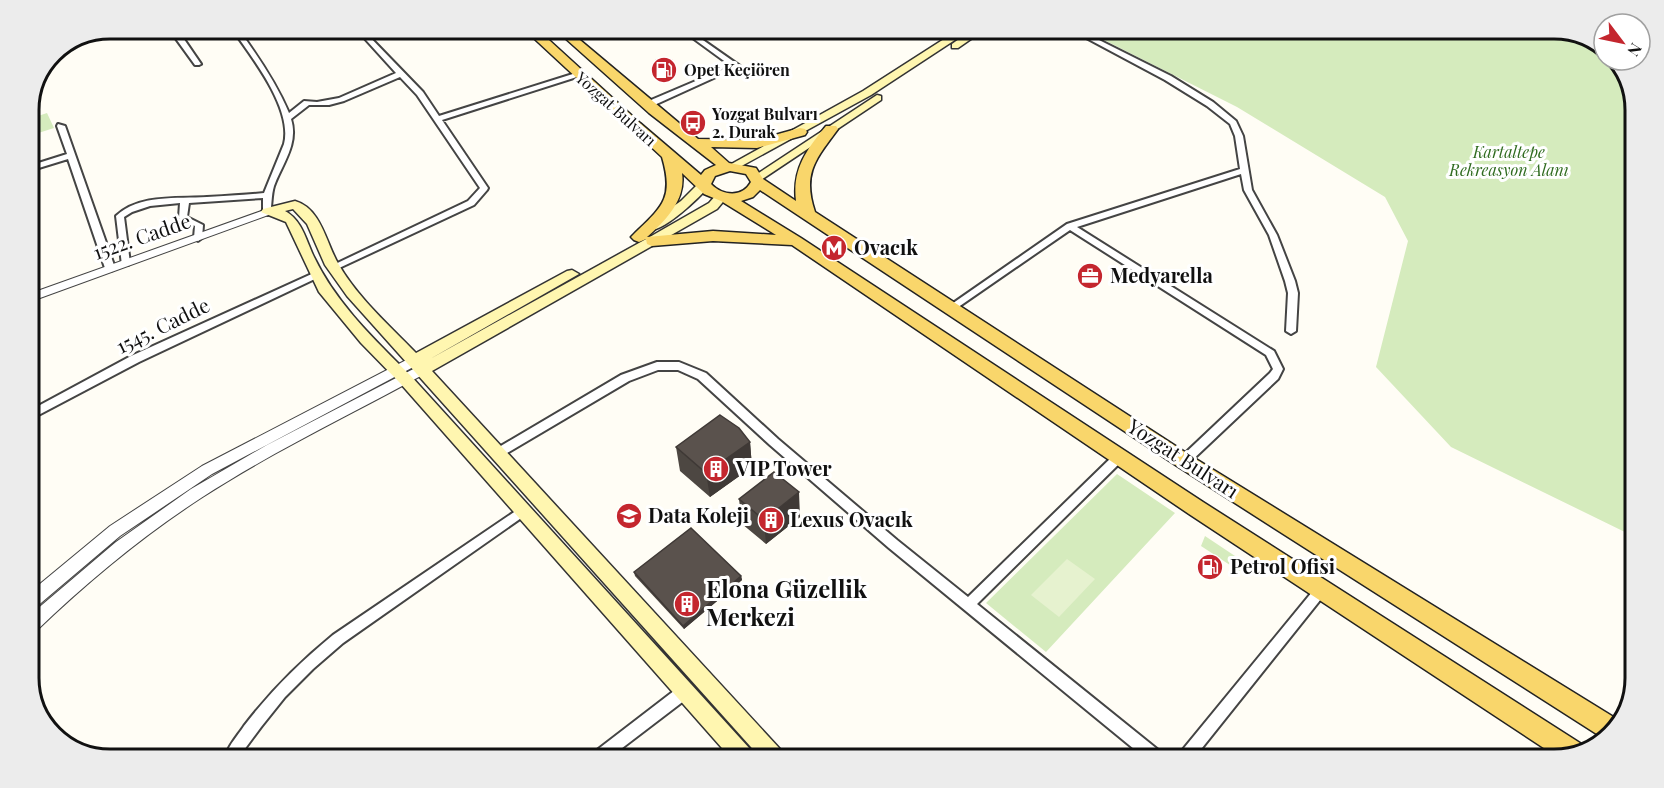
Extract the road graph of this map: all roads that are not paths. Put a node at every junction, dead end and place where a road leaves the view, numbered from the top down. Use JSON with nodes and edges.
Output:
{"nodes":[{"id":1,"x":179,"y":39,"type":"edge"},
{"id":2,"x":242,"y":39,"type":"edge"},
{"id":3,"x":368,"y":39,"type":"edge"},
{"id":4,"x":541,"y":39,"type":"edge"},
{"id":5,"x":571,"y":39,"type":"edge"},
{"id":6,"x":697,"y":39,"type":"edge"},
{"id":7,"x":951,"y":39,"type":"edge"},
{"id":8,"x":966,"y":39,"type":"edge"},
{"id":9,"x":1089,"y":39,"type":"edge"},
{"id":10,"x":196,"y":64,"type":"dead end"},
{"id":11,"x":400,"y":74,"type":"junction"},
{"id":12,"x":579,"y":75,"type":"junction"},
{"id":13,"x":647,"y":105,"type":"junction"},
{"id":14,"x":288,"y":118,"type":"junction"},
{"id":15,"x":437,"y":119,"type":"junction"},
{"id":16,"x":61,"y":126,"type":"dead end"},
{"id":17,"x":831,"y":129,"type":"junction"},
{"id":18,"x":800,"y":132,"type":"junction"},
{"id":19,"x":693,"y":143,"type":"junction"},
{"id":20,"x":71,"y":155,"type":"junction"},
{"id":21,"x":669,"y":157,"type":"junction"},
{"id":22,"x":39,"y":166,"type":"edge"},
{"id":23,"x":729,"y":167,"type":"junction"},
{"id":24,"x":1244,"y":170,"type":"junction"},
{"id":25,"x":758,"y":180,"type":"junction"},
{"id":26,"x":704,"y":185,"type":"junction"},
{"id":27,"x":267,"y":195,"type":"junction"},
{"id":28,"x":724,"y":198,"type":"junction"},
{"id":29,"x":185,"y":200,"type":"junction"},
{"id":30,"x":267,"y":212,"type":"junction"},
{"id":31,"x":808,"y":215,"type":"junction"},
{"id":32,"x":1070,"y":226,"type":"junction"},
{"id":33,"x":198,"y":238,"type":"junction"},
{"id":34,"x":645,"y":239,"type":"junction"},
{"id":35,"x":796,"y":241,"type":"junction"},
{"id":36,"x":124,"y":263,"type":"junction"},
{"id":37,"x":334,"y":267,"type":"junction"},
{"id":38,"x":110,"y":268,"type":"junction"},
{"id":39,"x":316,"y":275,"type":"junction"},
{"id":40,"x":39,"y":294,"type":"edge"},
{"id":41,"x":951,"y":308,"type":"junction"},
{"id":42,"x":1291,"y":331,"type":"dead end"},
{"id":43,"x":418,"y":365,"type":"junction"},
{"id":44,"x":401,"y":374,"type":"junction"},
{"id":45,"x":39,"y":411,"type":"edge"},
{"id":46,"x":498,"y":453,"type":"junction"},
{"id":47,"x":1119,"y":457,"type":"junction"},
{"id":48,"x":1184,"y":461,"type":"junction"},
{"id":49,"x":523,"y":511,"type":"junction"},
{"id":50,"x":1321,"y":590,"type":"junction"},
{"id":51,"x":39,"y":595,"type":"edge"},
{"id":52,"x":968,"y":605,"type":"junction"},
{"id":53,"x":39,"y":618,"type":"edge"},
{"id":54,"x":684,"y":692,"type":"junction"},
{"id":55,"x":1606,"y":726,"type":"edge"},
{"id":56,"x":1564,"y":748,"type":"edge"},
{"id":57,"x":237,"y":749,"type":"edge"},
{"id":58,"x":610,"y":749,"type":"edge"},
{"id":59,"x":737,"y":749,"type":"edge"},
{"id":60,"x":767,"y":749,"type":"edge"},
{"id":61,"x":1145,"y":749,"type":"edge"},
{"id":62,"x":1192,"y":749,"type":"edge"}],
"edges":[{"from":1,"to":10,"type":"street"},
{"from":2,"to":14,"type":"street"},
{"from":3,"to":11,"type":"street"},
{"from":4,"to":12,"type":"main road","name":"Yozgat Bulvarı"},
{"from":5,"to":13,"type":"main road","name":"Yozgat Bulvarı"},
{"from":6,"to":13,"type":"street"},
{"from":7,"to":18,"type":"main road"},
{"from":8,"to":17,"type":"main road"},
{"from":9,"to":24,"type":"street"},
{"from":11,"to":14,"type":"street"},
{"from":11,"to":15,"type":"street"},
{"from":12,"to":15,"type":"street"},
{"from":12,"to":21,"type":"main road","name":"Yozgat Bulvarı"},
{"from":13,"to":19,"type":"main road","name":"Yozgat Bulvarı"},
{"from":14,"to":27,"type":"street"},
{"from":15,"to":37,"type":"street"},
{"from":16,"to":20,"type":"street"},
{"from":17,"to":25,"type":"main road"},
{"from":17,"to":31,"type":"main road"},
{"from":18,"to":19,"type":"main road"},
{"from":18,"to":23,"type":"main road"},
{"from":19,"to":23,"type":"main road","name":"Yozgat Bulvarı"},
{"from":20,"to":22,"type":"street"},
{"from":20,"to":38,"type":"street"},
{"from":21,"to":26,"type":"main road","name":"Yozgat Bulvarı"},
{"from":21,"to":34,"type":"main road"},
{"from":23,"to":25,"type":"main road","name":"Yozgat Bulvarı"},
{"from":23,"to":26,"type":"main road"},
{"from":24,"to":32,"type":"street"},
{"from":24,"to":42,"type":"street"},
{"from":25,"to":28,"type":"main road"},
{"from":25,"to":31,"type":"main road","name":"Yozgat Bulvarı"},
{"from":26,"to":28,"type":"main road","name":"Yozgat Bulvarı"},
{"from":26,"to":34,"type":"main road"},
{"from":27,"to":29,"type":"street"},
{"from":27,"to":30,"type":"street"},
{"from":28,"to":34,"type":"main road"},
{"from":28,"to":35,"type":"main road","name":"Yozgat Bulvarı"},
{"from":29,"to":33,"type":"street"},
{"from":29,"to":36,"type":"street"},
{"from":30,"to":33,"type":"street","name":"1522. Cadde"},
{"from":30,"to":37,"type":"main road"},
{"from":30,"to":39,"type":"main road"},
{"from":31,"to":41,"type":"main road","name":"Yozgat Bulvarı"},
{"from":32,"to":41,"type":"street"},
{"from":32,"to":48,"type":"street"},
{"from":33,"to":36,"type":"street","name":"1522. Cadde"},
{"from":34,"to":35,"type":"main road"},
{"from":34,"to":43,"type":"main road"},
{"from":35,"to":47,"type":"main road","name":"Yozgat Bulvarı"},
{"from":36,"to":38,"type":"street","name":"1522. Cadde"},
{"from":37,"to":43,"type":"main road"},
{"from":38,"to":40,"type":"street","name":"1522. Cadde"},
{"from":39,"to":44,"type":"main road"},
{"from":39,"to":45,"type":"street","name":"1545. Cadde"},
{"from":41,"to":48,"type":"main road","name":"Yozgat Bulvarı"},
{"from":43,"to":44,"type":"street"},
{"from":43,"to":46,"type":"main road"},
{"from":44,"to":49,"type":"main road"},
{"from":44,"to":51,"type":"street"},
{"from":44,"to":53,"type":"street"},
{"from":46,"to":52,"type":"street"},
{"from":46,"to":60,"type":"main road"},
{"from":47,"to":50,"type":"main road","name":"Yozgat Bulvarı"},
{"from":47,"to":52,"type":"street"},
{"from":48,"to":55,"type":"main road","name":"Yozgat Bulvarı"},
{"from":49,"to":54,"type":"main road"},
{"from":49,"to":57,"type":"street"},
{"from":50,"to":56,"type":"main road","name":"Yozgat Bulvarı"},
{"from":50,"to":62,"type":"street"},
{"from":52,"to":61,"type":"street"},
{"from":54,"to":58,"type":"street"},
{"from":54,"to":59,"type":"main road"}]}
